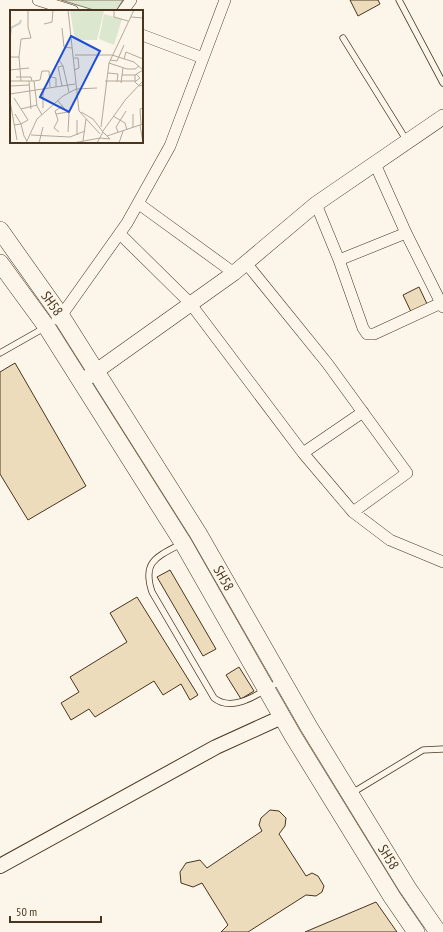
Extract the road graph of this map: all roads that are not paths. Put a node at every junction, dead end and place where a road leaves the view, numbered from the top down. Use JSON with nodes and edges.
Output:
{"nodes":[{"id":1,"x":38,"y":0,"type":"edge"},
{"id":2,"x":131,"y":0,"type":"edge"},
{"id":3,"x":225,"y":0,"type":"edge"},
{"id":4,"x":399,"y":0,"type":"edge"},
{"id":5,"x":70,"y":10,"type":"edge"},
{"id":6,"x":124,"y":10,"type":"edge"},
{"id":7,"x":143,"y":35,"type":"edge"},
{"id":8,"x":343,"y":38,"type":"dead end"},
{"id":9,"x":203,"y":58,"type":"junction"},
{"id":10,"x":443,"y":83,"type":"edge"},
{"id":11,"x":443,"y":117,"type":"edge"},
{"id":12,"x":407,"y":141,"type":"junction"},
{"id":13,"x":375,"y":164,"type":"junction"},
{"id":14,"x":139,"y":204,"type":"junction"},
{"id":15,"x":316,"y":204,"type":"junction"},
{"id":16,"x":0,"y":230,"type":"edge"},
{"id":17,"x":406,"y":233,"type":"junction"},
{"id":18,"x":120,"y":234,"type":"junction"},
{"id":19,"x":339,"y":260,"type":"junction"},
{"id":20,"x":0,"y":263,"type":"edge"},
{"id":21,"x":246,"y":263,"type":"junction"},
{"id":22,"x":234,"y":273,"type":"junction"},
{"id":23,"x":190,"y":303,"type":"junction"},
{"id":24,"x":442,"y":305,"type":"edge"},
{"id":25,"x":61,"y":316,"type":"junction"},
{"id":26,"x":46,"y":326,"type":"junction"},
{"id":27,"x":0,"y":353,"type":"edge"},
{"id":28,"x":97,"y":371,"type":"junction"},
{"id":29,"x":81,"y":382,"type":"junction"},
{"id":30,"x":363,"y":412,"type":"junction"},
{"id":31,"x":303,"y":452,"type":"junction"},
{"id":32,"x":353,"y":512,"type":"junction"},
{"id":33,"x":191,"y":538,"type":"junction"},
{"id":34,"x":443,"y":562,"type":"edge"},
{"id":35,"x":282,"y":680,"type":"junction"},
{"id":36,"x":266,"y":689,"type":"junction"},
{"id":37,"x":282,"y":717,"type":"junction"},
{"id":38,"x":443,"y":749,"type":"edge"},
{"id":39,"x":350,"y":794,"type":"junction"},
{"id":40,"x":0,"y":866,"type":"edge"},
{"id":41,"x":416,"y":932,"type":"edge"},
{"id":42,"x":438,"y":932,"type":"edge"}],
"edges":[{"from":1,"to":5,"type":"street"},
{"from":2,"to":6,"type":"street"},
{"from":3,"to":9,"type":"street"},
{"from":4,"to":10,"type":"lane"},
{"from":7,"to":9,"type":"street"},
{"from":8,"to":12,"type":"lane"},
{"from":9,"to":14,"type":"street"},
{"from":11,"to":12,"type":"main road"},
{"from":12,"to":13,"type":"main road"},
{"from":13,"to":15,"type":"main road"},
{"from":13,"to":17,"type":"street"},
{"from":14,"to":18,"type":"street"},
{"from":14,"to":22,"type":"street"},
{"from":15,"to":19,"type":"street"},
{"from":15,"to":21,"type":"main road"},
{"from":16,"to":25,"type":"main road","name":"SH58","number":"SH58"},
{"from":17,"to":19,"type":"street"},
{"from":17,"to":24,"type":"street"},
{"from":18,"to":23,"type":"street"},
{"from":18,"to":25,"type":"street"},
{"from":19,"to":24,"type":"street"},
{"from":20,"to":26,"type":"main road","name":"SH58","number":"SH58"},
{"from":21,"to":22,"type":"main road"},
{"from":21,"to":30,"type":"street"},
{"from":22,"to":23,"type":"main road"},
{"from":23,"to":28,"type":"main road"},
{"from":23,"to":31,"type":"street"},
{"from":25,"to":26,"type":"street"},
{"from":25,"to":28,"type":"main road","name":"SH58","number":"SH58"},
{"from":26,"to":27,"type":"lane"},
{"from":26,"to":29,"type":"main road","name":"SH58","number":"SH58"},
{"from":28,"to":29,"type":"main road"},
{"from":28,"to":33,"type":"main road","name":"SH58","number":"SH58"},
{"from":29,"to":33,"type":"main road","name":"SH58","number":"SH58"},
{"from":30,"to":31,"type":"street"},
{"from":30,"to":32,"type":"street"},
{"from":31,"to":32,"type":"street"},
{"from":32,"to":34,"type":"street"},
{"from":33,"to":35,"type":"main road","name":"SH58","number":"SH58"},
{"from":33,"to":36,"type":"main road","name":"SH58","number":"SH58"},
{"from":33,"to":36,"type":"lane"},
{"from":35,"to":36,"type":"lane"},
{"from":35,"to":39,"type":"main road","name":"SH58","number":"SH58"},
{"from":36,"to":37,"type":"main road","name":"SH58","number":"SH58"},
{"from":37,"to":40,"type":"street"},
{"from":37,"to":41,"type":"main road","name":"SH58","number":"SH58"},
{"from":38,"to":39,"type":"lane"},
{"from":39,"to":42,"type":"main road","name":"SH58","number":"SH58"}]}
